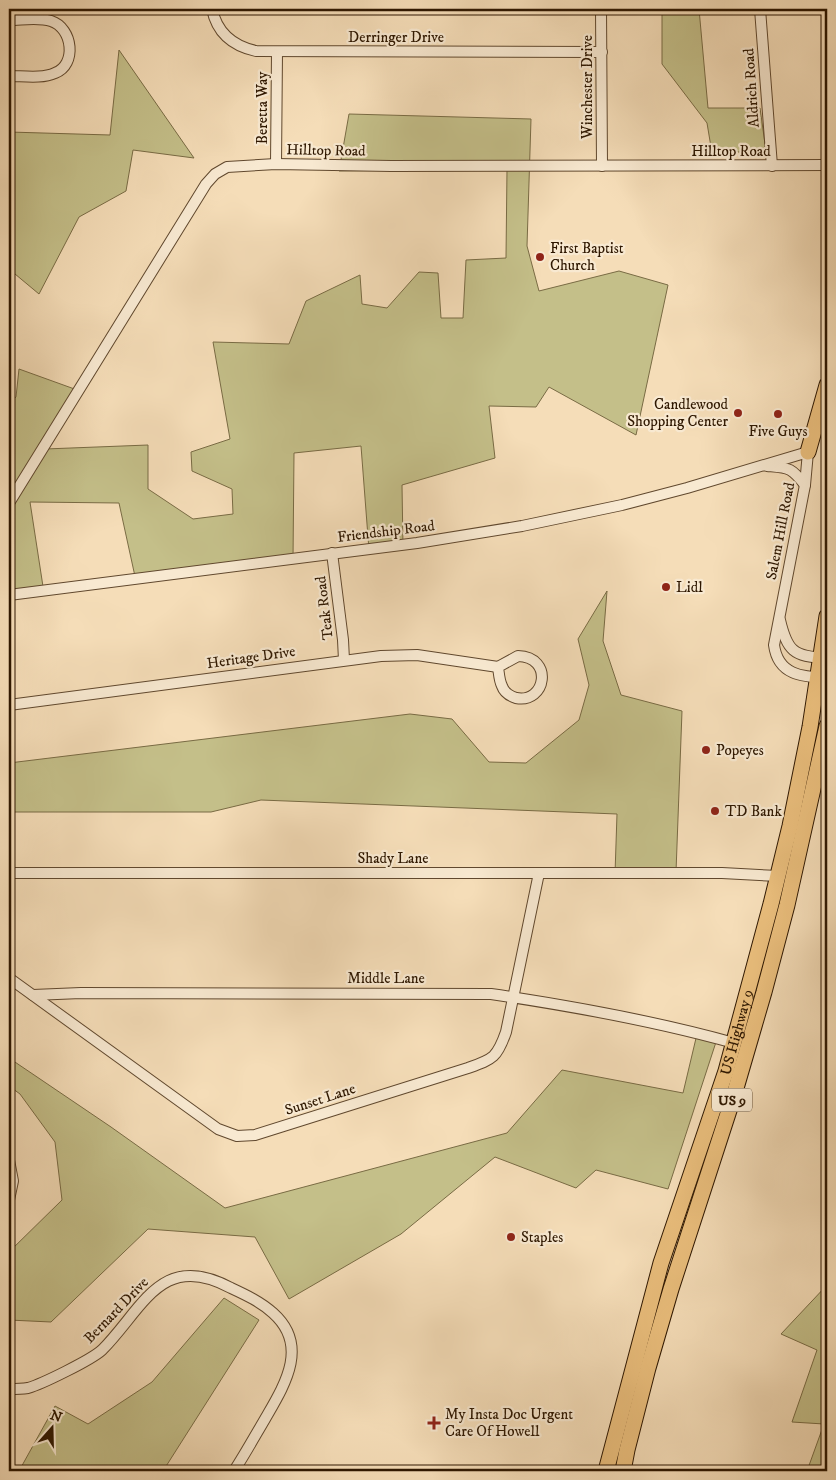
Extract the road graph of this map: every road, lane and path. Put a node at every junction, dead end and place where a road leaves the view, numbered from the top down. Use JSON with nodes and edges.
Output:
{"nodes":[{"id":1,"x":212,"y":9,"type":"edge"},
{"id":2,"x":602,"y":9,"type":"edge"},
{"id":3,"x":760,"y":9,"type":"edge"},
{"id":4,"x":9,"y":20,"type":"edge"},
{"id":5,"x":277,"y":52,"type":"junction"},
{"id":6,"x":602,"y":52,"type":"junction"},
{"id":7,"x":9,"y":76,"type":"edge"},
{"id":8,"x":276,"y":164,"type":"junction"},
{"id":9,"x":827,"y":165,"type":"edge"},
{"id":10,"x":602,"y":166,"type":"junction"},
{"id":11,"x":772,"y":166,"type":"junction"},
{"id":12,"x":827,"y":385,"type":"edge"},
{"id":13,"x":808,"y":452,"type":"junction"},
{"id":14,"x":761,"y":465,"type":"junction"},
{"id":15,"x":805,"y":485,"type":"junction"},
{"id":16,"x":9,"y":503,"type":"edge"},
{"id":17,"x":332,"y":553,"type":"junction"},
{"id":18,"x":9,"y":595,"type":"edge"},
{"id":19,"x":779,"y":616,"type":"junction"},
{"id":20,"x":827,"y":616,"type":"edge"},
{"id":21,"x":824,"y":658,"type":"edge"},
{"id":22,"x":344,"y":660,"type":"junction"},
{"id":23,"x":498,"y":667,"type":"junction"},
{"id":24,"x":822,"y":678,"type":"edge"},
{"id":25,"x":9,"y":704,"type":"edge"},
{"id":26,"x":827,"y":726,"type":"edge"},
{"id":27,"x":9,"y":873,"type":"edge"},
{"id":28,"x":539,"y":873,"type":"junction"},
{"id":29,"x":778,"y":876,"type":"junction"},
{"id":30,"x":9,"y":978,"type":"edge"},
{"id":31,"x":32,"y":995,"type":"junction"},
{"id":32,"x":514,"y":997,"type":"junction"},
{"id":33,"x":734,"y":1043,"type":"junction"},
{"id":34,"x":9,"y":1160,"type":"edge"},
{"id":35,"x":9,"y":1200,"type":"edge"},
{"id":36,"x":9,"y":1390,"type":"edge"},
{"id":37,"x":234,"y":1471,"type":"edge"},
{"id":38,"x":606,"y":1471,"type":"edge"},
{"id":39,"x":623,"y":1471,"type":"edge"}],
"edges":[{"from":1,"to":5,"type":"street","name":"Derringer Drive"},
{"from":2,"to":6,"type":"street","name":"Winchester Drive"},
{"from":3,"to":11,"type":"street","name":"Aldrich Road"},
{"from":4,"to":7,"type":"street"},
{"from":5,"to":6,"type":"street","name":"Derringer Drive"},
{"from":5,"to":8,"type":"street","name":"Beretta Way"},
{"from":6,"to":10,"type":"street","name":"Winchester Drive"},
{"from":8,"to":10,"type":"street","name":"Hilltop Road"},
{"from":8,"to":16,"type":"street","name":"Hilltop Road"},
{"from":9,"to":11,"type":"street","name":"Hilltop Road"},
{"from":10,"to":11,"type":"street","name":"Hilltop Road"},
{"from":12,"to":13,"type":"highway"},
{"from":13,"to":14,"type":"street","name":"Friendship Road"},
{"from":13,"to":15,"type":"street","name":"Salem Hill Road"},
{"from":14,"to":15,"type":"street","name":"Friendship Road"},
{"from":14,"to":17,"type":"street","name":"Friendship Road"},
{"from":15,"to":19,"type":"street","name":"Salem Hill Road"},
{"from":17,"to":18,"type":"street","name":"Friendship Road"},
{"from":17,"to":22,"type":"street","name":"Teak Road"},
{"from":19,"to":21,"type":"street","name":"Salem Hill Road"},
{"from":19,"to":24,"type":"street","name":"Salem Hill Road"},
{"from":20,"to":21,"type":"highway","name":"US Highway 9","number":"US 9"},
{"from":21,"to":24,"type":"highway","name":"US Highway 9","number":"US 9"},
{"from":22,"to":23,"type":"street","name":"Heritage Drive"},
{"from":22,"to":25,"type":"street","name":"Heritage Drive"},
{"from":23,"to":23,"type":"street"},
{"from":24,"to":29,"type":"highway","name":"US Highway 9","number":"US 9"},
{"from":26,"to":39,"type":"highway","name":"US Highway 9","number":"US 9"},
{"from":27,"to":28,"type":"street","name":"Shady Lane"},
{"from":28,"to":29,"type":"street","name":"Shady Lane"},
{"from":28,"to":32,"type":"street","name":"Sunset Lane"},
{"from":29,"to":33,"type":"highway","name":"US Highway 9","number":"US 9"},
{"from":30,"to":31,"type":"street","name":"Sunset Lane"},
{"from":31,"to":32,"type":"street","name":"Middle Lane"},
{"from":31,"to":32,"type":"street","name":"Sunset Lane"},
{"from":32,"to":33,"type":"street","name":"Middle Lane"},
{"from":33,"to":38,"type":"highway","name":"US Highway 9","number":"US 9"},
{"from":34,"to":35,"type":"street"},
{"from":36,"to":37,"type":"street","name":"Bernard Drive"}]}
